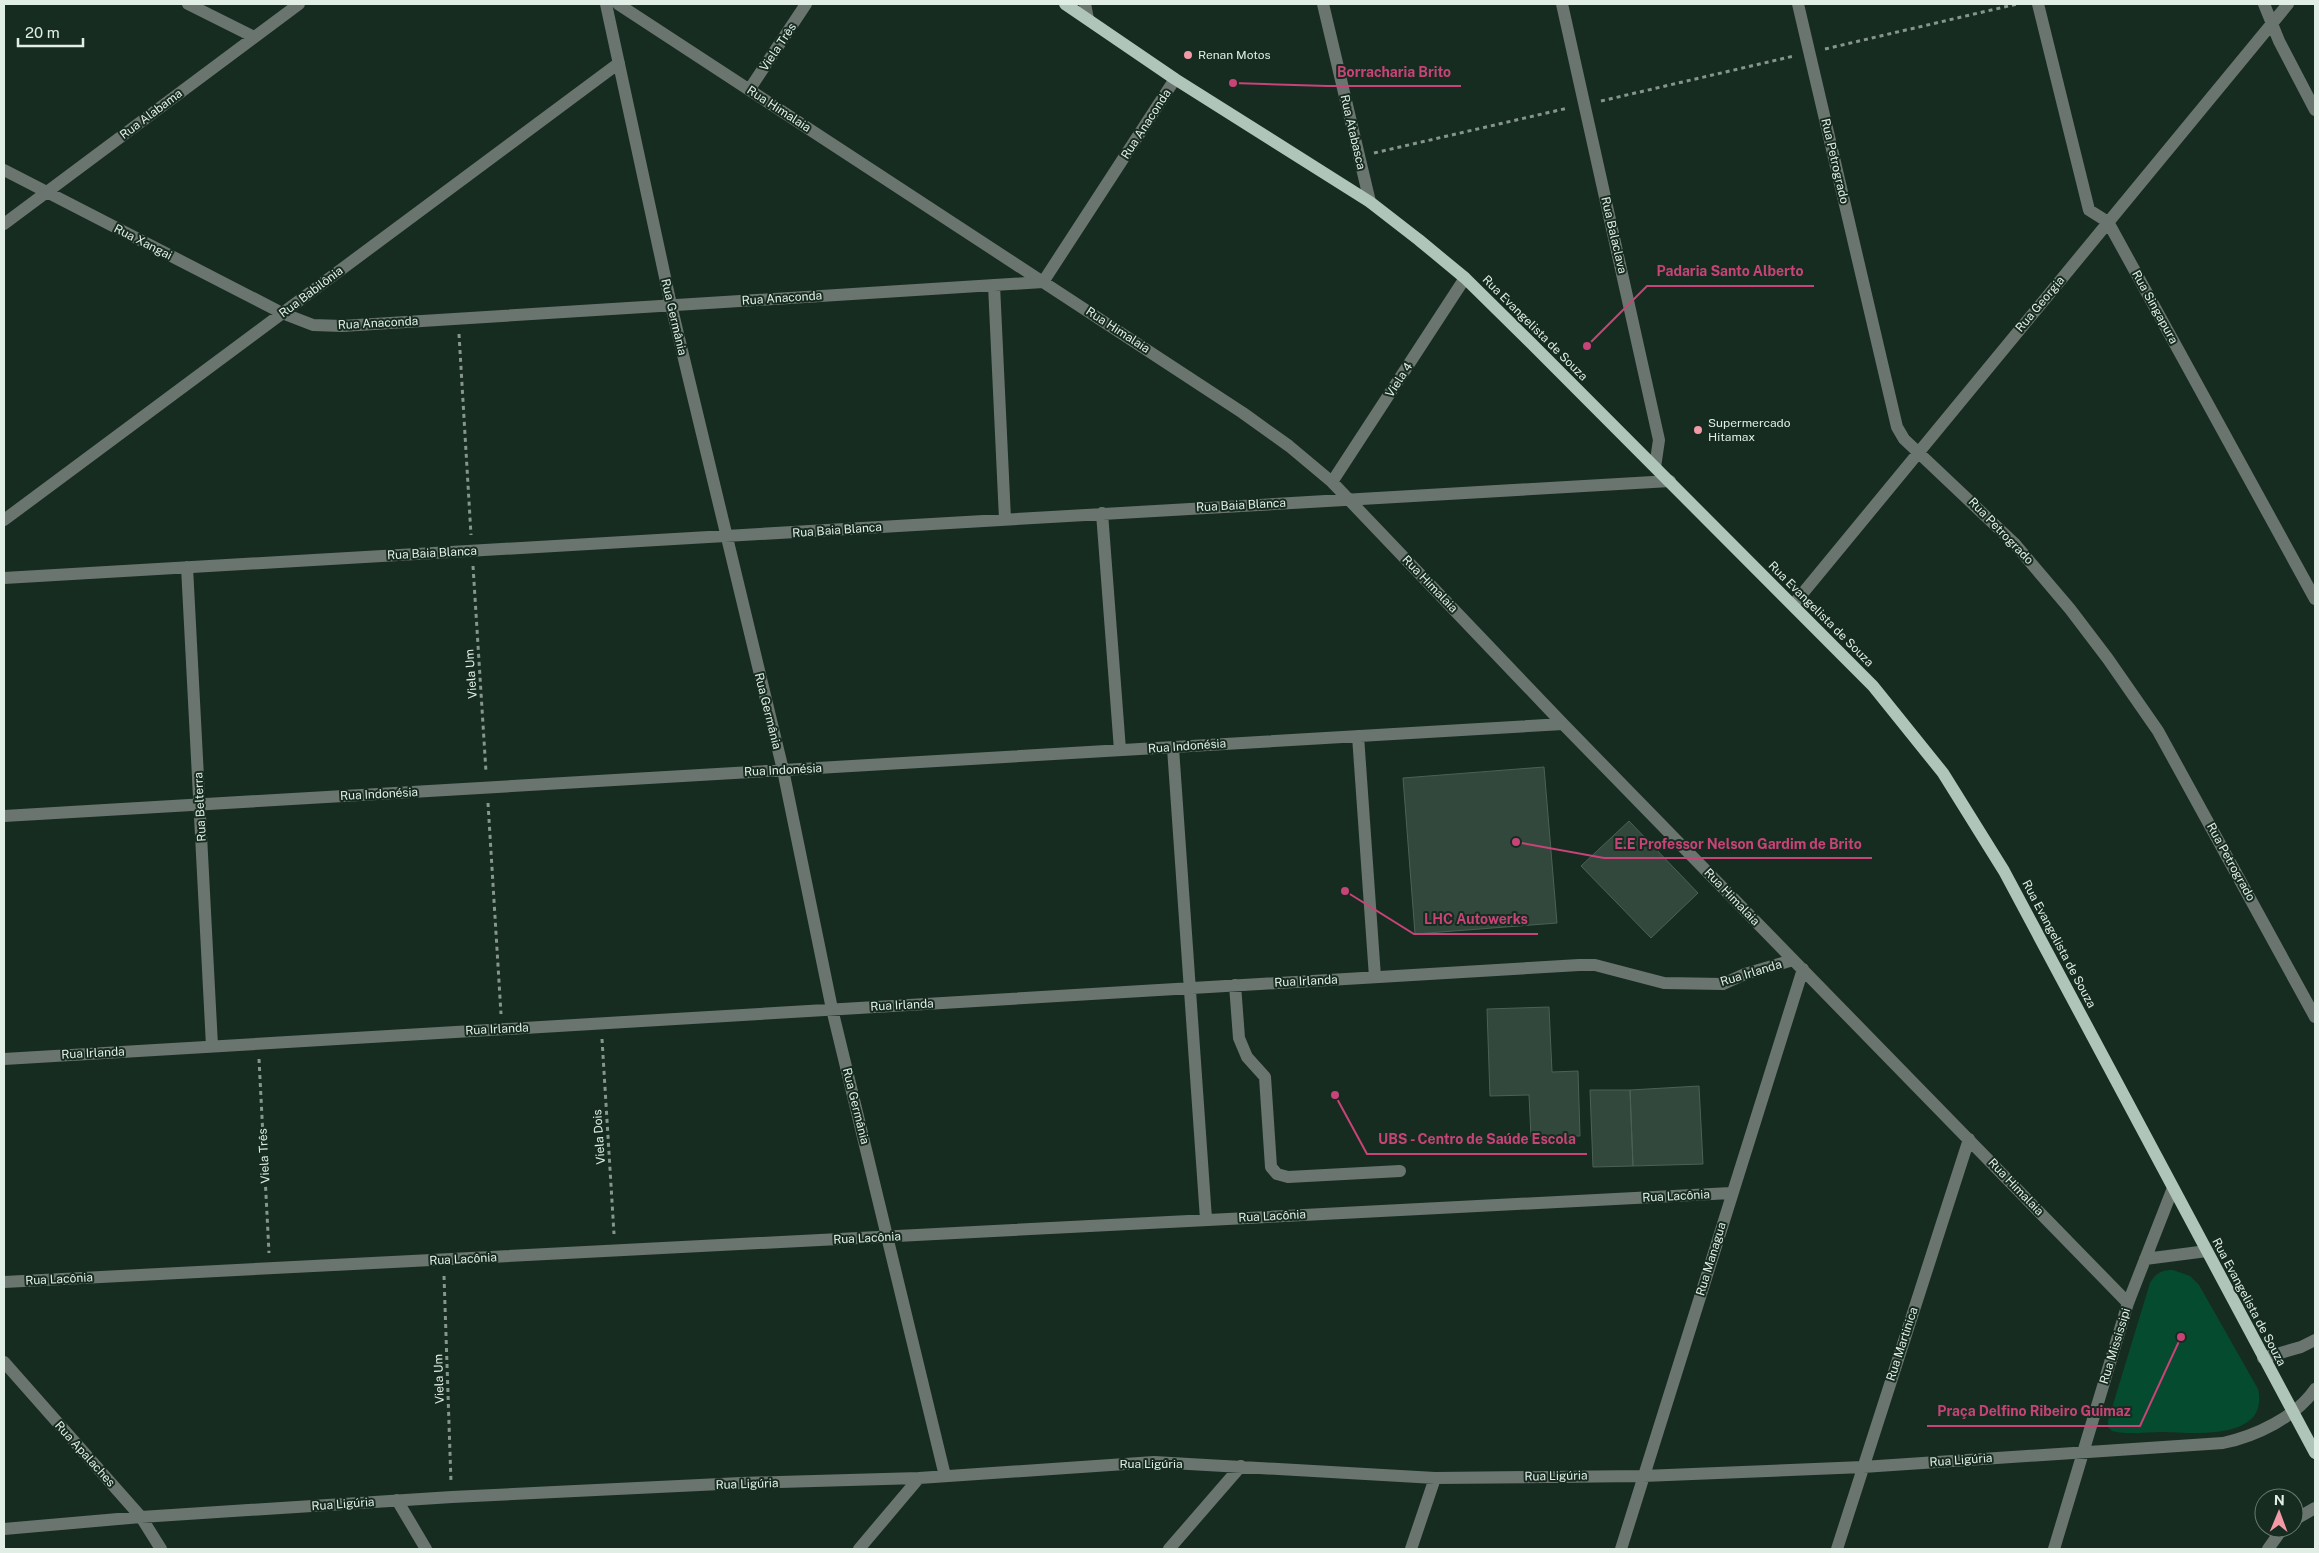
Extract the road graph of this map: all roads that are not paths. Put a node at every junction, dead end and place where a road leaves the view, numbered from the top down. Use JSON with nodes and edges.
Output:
{"nodes":[{"id":1,"x":188,"y":4,"type":"edge"},
{"id":2,"x":299,"y":4,"type":"edge"},
{"id":3,"x":606,"y":4,"type":"edge"},
{"id":4,"x":618,"y":4,"type":"edge"},
{"id":5,"x":806,"y":4,"type":"edge"},
{"id":6,"x":1065,"y":4,"type":"edge"},
{"id":7,"x":1085,"y":4,"type":"edge"},
{"id":8,"x":1323,"y":4,"type":"edge"},
{"id":9,"x":1562,"y":4,"type":"edge"},
{"id":10,"x":1798,"y":4,"type":"edge"},
{"id":11,"x":2038,"y":4,"type":"edge"},
{"id":12,"x":2264,"y":4,"type":"edge"},
{"id":13,"x":2288,"y":4,"type":"edge"},
{"id":14,"x":1088,"y":19,"type":"junction"},
{"id":15,"x":2271,"y":23,"type":"junction"},
{"id":16,"x":254,"y":37,"type":"junction"},
{"id":17,"x":619,"y":63,"type":"junction"},
{"id":18,"x":1175,"y":80,"type":"junction"},
{"id":19,"x":749,"y":90,"type":"junction"},
{"id":20,"x":2315,"y":110,"type":"edge"},
{"id":21,"x":4,"y":170,"type":"edge"},
{"id":22,"x":46,"y":192,"type":"junction"},
{"id":23,"x":1370,"y":202,"type":"junction"},
{"id":24,"x":2108,"y":222,"type":"junction"},
{"id":25,"x":4,"y":224,"type":"edge"},
{"id":26,"x":1465,"y":278,"type":"junction"},
{"id":27,"x":1043,"y":282,"type":"junction"},
{"id":28,"x":994,"y":285,"type":"junction"},
{"id":29,"x":671,"y":305,"type":"junction"},
{"id":30,"x":282,"y":313,"type":"junction"},
{"id":31,"x":1918,"y":452,"type":"junction"},
{"id":32,"x":1655,"y":467,"type":"junction"},
{"id":33,"x":1670,"y":481,"type":"junction"},
{"id":34,"x":1332,"y":482,"type":"junction"},
{"id":35,"x":1349,"y":499,"type":"junction"},
{"id":36,"x":1102,"y":513,"type":"junction"},
{"id":37,"x":1005,"y":519,"type":"junction"},
{"id":38,"x":4,"y":520,"type":"edge"},
{"id":39,"x":726,"y":537,"type":"junction"},
{"id":40,"x":187,"y":567,"type":"junction"},
{"id":41,"x":4,"y":578,"type":"edge"},
{"id":42,"x":2315,"y":599,"type":"edge"},
{"id":43,"x":1793,"y":605,"type":"junction"},
{"id":44,"x":1563,"y":724,"type":"junction"},
{"id":45,"x":1358,"y":736,"type":"junction"},
{"id":46,"x":1174,"y":748,"type":"junction"},
{"id":47,"x":1120,"y":750,"type":"junction"},
{"id":48,"x":783,"y":770,"type":"junction"},
{"id":49,"x":201,"y":804,"type":"junction"},
{"id":50,"x":4,"y":816,"type":"edge"},
{"id":51,"x":1798,"y":964,"type":"junction"},
{"id":52,"x":1376,"y":977,"type":"junction"},
{"id":53,"x":1235,"y":985,"type":"junction"},
{"id":54,"x":1190,"y":988,"type":"junction"},
{"id":55,"x":832,"y":1009,"type":"junction"},
{"id":56,"x":2315,"y":1017,"type":"edge"},
{"id":57,"x":212,"y":1046,"type":"junction"},
{"id":58,"x":4,"y":1059,"type":"edge"},
{"id":59,"x":1969,"y":1139,"type":"junction"},
{"id":60,"x":1400,"y":1171,"type":"dead end"},
{"id":61,"x":2173,"y":1188,"type":"junction"},
{"id":62,"x":1731,"y":1194,"type":"junction"},
{"id":63,"x":1206,"y":1219,"type":"junction"},
{"id":64,"x":887,"y":1237,"type":"junction"},
{"id":65,"x":2207,"y":1251,"type":"junction"},
{"id":66,"x":2145,"y":1259,"type":"junction"},
{"id":67,"x":4,"y":1282,"type":"edge"},
{"id":68,"x":2128,"y":1303,"type":"junction"},
{"id":69,"x":2315,"y":1340,"type":"edge"},
{"id":70,"x":2263,"y":1358,"type":"junction"},
{"id":71,"x":4,"y":1362,"type":"edge"},
{"id":72,"x":2315,"y":1388,"type":"edge"},
{"id":73,"x":2293,"y":1413,"type":"junction"},
{"id":74,"x":2083,"y":1452,"type":"junction"},
{"id":75,"x":2315,"y":1454,"type":"edge"},
{"id":76,"x":1241,"y":1466,"type":"junction"},
{"id":77,"x":1863,"y":1467,"type":"junction"},
{"id":78,"x":944,"y":1476,"type":"junction"},
{"id":79,"x":1643,"y":1476,"type":"junction"},
{"id":80,"x":920,"y":1478,"type":"junction"},
{"id":81,"x":1435,"y":1478,"type":"junction"},
{"id":82,"x":397,"y":1500,"type":"junction"},
{"id":83,"x":2315,"y":1508,"type":"edge"},
{"id":84,"x":2304,"y":1514,"type":"edge"},
{"id":85,"x":141,"y":1516,"type":"junction"},
{"id":86,"x":4,"y":1529,"type":"edge"},
{"id":87,"x":2276,"y":1538,"type":"edge"},
{"id":88,"x":161,"y":1549,"type":"edge"},
{"id":89,"x":426,"y":1549,"type":"edge"},
{"id":90,"x":859,"y":1549,"type":"edge"},
{"id":91,"x":1169,"y":1549,"type":"edge"},
{"id":92,"x":1411,"y":1549,"type":"edge"},
{"id":93,"x":1621,"y":1549,"type":"edge"},
{"id":94,"x":1837,"y":1549,"type":"edge"},
{"id":95,"x":2054,"y":1549,"type":"edge"},
{"id":96,"x":2268,"y":1549,"type":"edge"}],
"edges":[{"from":1,"to":16,"type":"street"},
{"from":2,"to":16,"type":"street","name":"Rua Alabama"},
{"from":3,"to":17,"type":"street","name":"Rua Germânia"},
{"from":4,"to":19,"type":"street","name":"Rua Himalaia"},
{"from":5,"to":19,"type":"street","name":"Viela Três"},
{"from":6,"to":14,"type":"main road","name":"Rua Evangelista de Souza"},
{"from":7,"to":14,"type":"street"},
{"from":8,"to":23,"type":"street","name":"Rua Atabasca"},
{"from":9,"to":32,"type":"street","name":"Rua Balaclava"},
{"from":10,"to":31,"type":"street","name":"Rua Petrogrado"},
{"from":11,"to":24,"type":"street","name":"Rua Singapura"},
{"from":12,"to":15,"type":"street"},
{"from":13,"to":15,"type":"street","name":"Rua Georgia"},
{"from":14,"to":18,"type":"main road","name":"Rua Evangelista de Souza"},
{"from":15,"to":20,"type":"street"},
{"from":15,"to":24,"type":"street","name":"Rua Georgia"},
{"from":16,"to":22,"type":"street","name":"Rua Alabama"},
{"from":17,"to":29,"type":"street","name":"Rua Germânia"},
{"from":17,"to":30,"type":"street","name":"Rua Babilônia"},
{"from":18,"to":23,"type":"main road","name":"Rua Evangelista de Souza"},
{"from":18,"to":27,"type":"street","name":"Rua Anaconda"},
{"from":19,"to":27,"type":"street","name":"Rua Himalaia"},
{"from":21,"to":22,"type":"street","name":"Rua Xangai"},
{"from":22,"to":25,"type":"street","name":"Rua Alabama"},
{"from":22,"to":30,"type":"street","name":"Rua Xangai"},
{"from":23,"to":26,"type":"main road","name":"Rua Evangelista de Souza"},
{"from":24,"to":31,"type":"street","name":"Rua Georgia"},
{"from":24,"to":42,"type":"street","name":"Rua Singapura"},
{"from":26,"to":32,"type":"main road","name":"Rua Evangelista de Souza"},
{"from":26,"to":34,"type":"street","name":"Viela 4"},
{"from":27,"to":28,"type":"street","name":"Rua Anaconda"},
{"from":27,"to":34,"type":"street","name":"Rua Himalaia"},
{"from":28,"to":29,"type":"street","name":"Rua Anaconda"},
{"from":28,"to":37,"type":"street"},
{"from":29,"to":30,"type":"street","name":"Rua Anaconda"},
{"from":29,"to":39,"type":"street","name":"Rua Germânia"},
{"from":30,"to":38,"type":"street","name":"Rua Babilônia"},
{"from":31,"to":43,"type":"street","name":"Rua Georgia"},
{"from":31,"to":56,"type":"street","name":"Rua Petrogrado"},
{"from":32,"to":33,"type":"main road","name":"Rua Evangelista de Souza"},
{"from":33,"to":35,"type":"street","name":"Rua Baia Blanca"},
{"from":33,"to":43,"type":"main road","name":"Rua Evangelista de Souza"},
{"from":34,"to":35,"type":"street","name":"Rua Himalaia"},
{"from":35,"to":36,"type":"street","name":"Rua Baia Blanca"},
{"from":35,"to":44,"type":"street","name":"Rua Himalaia"},
{"from":36,"to":37,"type":"street","name":"Rua Baia Blanca"},
{"from":36,"to":47,"type":"street"},
{"from":37,"to":39,"type":"street","name":"Rua Baia Blanca"},
{"from":39,"to":40,"type":"street","name":"Rua Baia Blanca"},
{"from":39,"to":48,"type":"street","name":"Rua Germânia"},
{"from":40,"to":41,"type":"street","name":"Rua Baia Blanca"},
{"from":40,"to":49,"type":"street","name":"Rua Belterra"},
{"from":43,"to":61,"type":"main road","name":"Rua Evangelista de Souza"},
{"from":44,"to":45,"type":"street","name":"Rua Indonésia"},
{"from":44,"to":51,"type":"street","name":"Rua Himalaia"},
{"from":45,"to":46,"type":"street","name":"Rua Indonésia"},
{"from":45,"to":52,"type":"street"},
{"from":46,"to":47,"type":"street","name":"Rua Indonésia"},
{"from":46,"to":54,"type":"street"},
{"from":47,"to":48,"type":"street","name":"Rua Indonésia"},
{"from":48,"to":49,"type":"street","name":"Rua Indonésia"},
{"from":48,"to":55,"type":"street","name":"Rua Germânia"},
{"from":49,"to":50,"type":"street","name":"Rua Indonésia"},
{"from":49,"to":57,"type":"street","name":"Rua Belterra"},
{"from":51,"to":52,"type":"street","name":"Rua Irlanda"},
{"from":51,"to":59,"type":"street","name":"Rua Himalaia"},
{"from":51,"to":62,"type":"street","name":"Rua Managua"},
{"from":52,"to":53,"type":"street","name":"Rua Irlanda"},
{"from":53,"to":54,"type":"street","name":"Rua Irlanda"},
{"from":53,"to":60,"type":"street"},
{"from":54,"to":55,"type":"street","name":"Rua Irlanda"},
{"from":54,"to":63,"type":"street"},
{"from":55,"to":57,"type":"street","name":"Rua Irlanda"},
{"from":55,"to":64,"type":"street","name":"Rua Germânia"},
{"from":57,"to":58,"type":"street","name":"Rua Irlanda"},
{"from":59,"to":68,"type":"street","name":"Rua Himalaia"},
{"from":59,"to":77,"type":"street","name":"Rua Martinica"},
{"from":61,"to":65,"type":"main road","name":"Rua Evangelista de Souza"},
{"from":61,"to":66,"type":"street","name":"Rua Mississipi"},
{"from":62,"to":63,"type":"street","name":"Rua Lacônia"},
{"from":62,"to":79,"type":"street","name":"Rua Managua"},
{"from":63,"to":64,"type":"street","name":"Rua Lacônia"},
{"from":64,"to":67,"type":"street","name":"Rua Lacônia"},
{"from":64,"to":78,"type":"street","name":"Rua Germânia"},
{"from":65,"to":66,"type":"street"},
{"from":65,"to":70,"type":"main road","name":"Rua Evangelista de Souza"},
{"from":66,"to":68,"type":"street","name":"Rua Mississipi"},
{"from":68,"to":74,"type":"street","name":"Rua Mississipi"},
{"from":69,"to":70,"type":"street"},
{"from":70,"to":73,"type":"main road","name":"Rua Evangelista de Souza"},
{"from":71,"to":85,"type":"street","name":"Rua Apalaches"},
{"from":72,"to":73,"type":"street"},
{"from":73,"to":74,"type":"street","name":"Rua Ligúria"},
{"from":73,"to":75,"type":"main road","name":"Rua Evangelista de Souza"},
{"from":74,"to":77,"type":"street","name":"Rua Ligúria"},
{"from":74,"to":95,"type":"street","name":"Rua Mississipi"},
{"from":76,"to":78,"type":"street","name":"Rua Ligúria"},
{"from":76,"to":81,"type":"street","name":"Rua Ligúria"},
{"from":76,"to":91,"type":"street"},
{"from":77,"to":79,"type":"street","name":"Rua Ligúria"},
{"from":77,"to":94,"type":"street","name":"Rua Martinica"},
{"from":78,"to":80,"type":"street","name":"Rua Ligúria"},
{"from":79,"to":81,"type":"street","name":"Rua Ligúria"},
{"from":79,"to":93,"type":"street","name":"Rua Managua"},
{"from":80,"to":82,"type":"street","name":"Rua Ligúria"},
{"from":80,"to":90,"type":"street"},
{"from":81,"to":92,"type":"street"},
{"from":82,"to":85,"type":"street","name":"Rua Ligúria"},
{"from":82,"to":89,"type":"street"},
{"from":83,"to":84,"type":"street"},
{"from":85,"to":86,"type":"street","name":"Rua Ligúria"},
{"from":85,"to":88,"type":"street","name":"Rua Apalaches"},
{"from":87,"to":96,"type":"street"}]}
